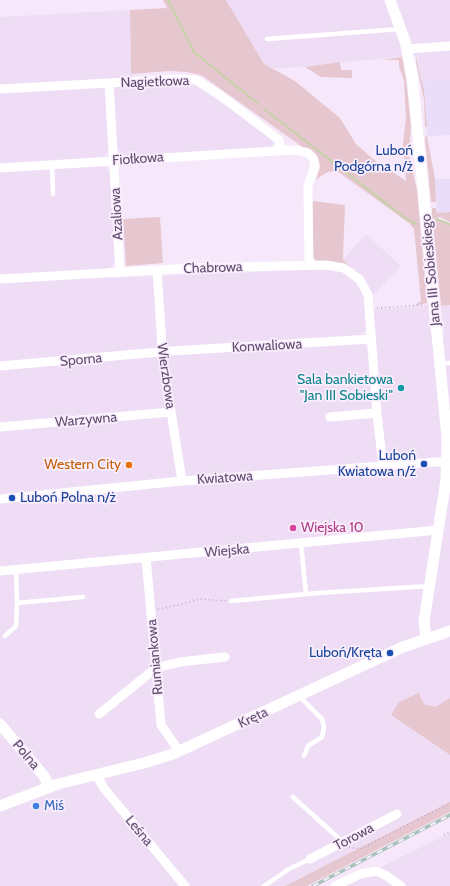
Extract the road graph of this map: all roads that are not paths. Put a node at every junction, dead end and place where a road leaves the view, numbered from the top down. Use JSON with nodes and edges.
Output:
{"nodes":[{"id":1,"x":390,"y":0,"type":"edge"},
{"id":2,"x":400,"y":28,"type":"junction"},
{"id":3,"x":267,"y":39,"type":"dead end"},
{"id":4,"x":450,"y":46,"type":"edge"},
{"id":5,"x":407,"y":49,"type":"junction"},
{"id":6,"x":109,"y":83,"type":"junction"},
{"id":7,"x":0,"y":89,"type":"edge"},
{"id":8,"x":276,"y":151,"type":"junction"},
{"id":9,"x":114,"y":161,"type":"junction"},
{"id":10,"x":52,"y":165,"type":"junction"},
{"id":11,"x":0,"y":168,"type":"edge"},
{"id":12,"x":53,"y":194,"type":"dead end"},
{"id":13,"x":309,"y":266,"type":"junction"},
{"id":14,"x":157,"y":270,"type":"junction"},
{"id":15,"x":120,"y":272,"type":"junction"},
{"id":16,"x":0,"y":279,"type":"edge"},
{"id":17,"x":371,"y":339,"type":"junction"},
{"id":18,"x":162,"y":352,"type":"junction"},
{"id":19,"x":445,"y":363,"type":"edge"},
{"id":20,"x":0,"y":366,"type":"edge"},
{"id":21,"x":171,"y":412,"type":"junction"},
{"id":22,"x":377,"y":413,"type":"junction"},
{"id":23,"x":330,"y":418,"type":"dead end"},
{"id":24,"x":0,"y":427,"type":"edge"},
{"id":25,"x":449,"y":461,"type":"edge"},
{"id":26,"x":382,"y":467,"type":"junction"},
{"id":27,"x":182,"y":481,"type":"junction"},
{"id":28,"x":0,"y":499,"type":"edge"},
{"id":29,"x":438,"y":530,"type":"junction"},
{"id":30,"x":301,"y":544,"type":"junction"},
{"id":31,"x":146,"y":558,"type":"junction"},
{"id":32,"x":16,"y":570,"type":"junction"},
{"id":33,"x":0,"y":571,"type":"edge"},
{"id":34,"x":430,"y":586,"type":"junction"},
{"id":35,"x":306,"y":594,"type":"junction"},
{"id":36,"x":83,"y":597,"type":"dead end"},
{"id":37,"x":231,"y":601,"type":"road end"},
{"id":38,"x":17,"y":602,"type":"junction"},
{"id":39,"x":450,"y":631,"type":"edge"},
{"id":40,"x":4,"y":636,"type":"dead end"},
{"id":41,"x":426,"y":638,"type":"junction"},
{"id":42,"x":226,"y":657,"type":"dead end"},
{"id":43,"x":156,"y":668,"type":"junction"},
{"id":44,"x":299,"y":696,"type":"junction"},
{"id":45,"x":99,"y":714,"type":"dead end"},
{"id":46,"x":0,"y":724,"type":"edge"},
{"id":47,"x":179,"y":751,"type":"junction"},
{"id":48,"x":304,"y":756,"type":"dead end"},
{"id":49,"x":96,"y":774,"type":"junction"},
{"id":50,"x":49,"y":787,"type":"junction"},
{"id":51,"x":293,"y":797,"type":"dead end"},
{"id":52,"x":0,"y":806,"type":"edge"},
{"id":53,"x":397,"y":814,"type":"dead end"},
{"id":54,"x":343,"y":842,"type":"junction"},
{"id":55,"x":310,"y":859,"type":"joint"},
{"id":56,"x":185,"y":886,"type":"edge"},
{"id":57,"x":264,"y":886,"type":"edge"},
{"id":58,"x":335,"y":886,"type":"edge"},
{"id":59,"x":401,"y":886,"type":"edge"}],
"edges":[{"from":1,"to":2,"type":"street","name":"Jana III Sobieskiego"},
{"from":2,"to":3,"type":"lane"},
{"from":2,"to":5,"type":"street","name":"Jana III Sobieskiego"},
{"from":4,"to":5,"type":"street"},
{"from":5,"to":19,"type":"street","name":"Jana III Sobieskiego"},
{"from":6,"to":7,"type":"street","name":"Nagietkowa"},
{"from":6,"to":8,"type":"street","name":"Nagietkowa"},
{"from":6,"to":9,"type":"street","name":"Azaliowa"},
{"from":8,"to":9,"type":"street","name":"Fiołkowa"},
{"from":8,"to":13,"type":"street","name":"Fiołkowa"},
{"from":9,"to":10,"type":"street","name":"Fiołkowa"},
{"from":9,"to":15,"type":"street","name":"Azaliowa"},
{"from":10,"to":11,"type":"street","name":"Fiołkowa"},
{"from":10,"to":12,"type":"lane"},
{"from":13,"to":14,"type":"street","name":"Chabrowa"},
{"from":13,"to":17,"type":"street","name":"Chabrowa"},
{"from":14,"to":15,"type":"street","name":"Chabrowa"},
{"from":14,"to":18,"type":"street","name":"Wierzbowa"},
{"from":15,"to":16,"type":"street","name":"Chabrowa"},
{"from":17,"to":18,"type":"street","name":"Konwaliowa"},
{"from":17,"to":22,"type":"street","name":"Chabrowa"},
{"from":18,"to":20,"type":"street","name":"Sporna"},
{"from":18,"to":21,"type":"street","name":"Wierzbowa"},
{"from":19,"to":25,"type":"street","name":"Jana III Sobieskiego"},
{"from":21,"to":24,"type":"street","name":"Warzywna"},
{"from":21,"to":27,"type":"street","name":"Wierzbowa"},
{"from":22,"to":23,"type":"street"},
{"from":22,"to":26,"type":"street","name":"Chabrowa"},
{"from":25,"to":26,"type":"street","name":"Kwiatowa"},
{"from":25,"to":29,"type":"street","name":"Jana III Sobieskiego"},
{"from":26,"to":27,"type":"street","name":"Kwiatowa"},
{"from":27,"to":28,"type":"street","name":"Kwiatowa"},
{"from":29,"to":30,"type":"street","name":"Wiejska"},
{"from":29,"to":34,"type":"street","name":"Jana III Sobieskiego"},
{"from":30,"to":31,"type":"street","name":"Wiejska"},
{"from":30,"to":35,"type":"lane"},
{"from":31,"to":32,"type":"street","name":"Wiejska"},
{"from":31,"to":43,"type":"street","name":"Rumiankowa"},
{"from":32,"to":33,"type":"street","name":"Wiejska"},
{"from":32,"to":38,"type":"lane"},
{"from":34,"to":35,"type":"lane"},
{"from":34,"to":41,"type":"street","name":"Jana III Sobieskiego"},
{"from":35,"to":37,"type":"lane"},
{"from":36,"to":38,"type":"lane"},
{"from":38,"to":40,"type":"lane"},
{"from":39,"to":41,"type":"street","name":"Kręta"},
{"from":41,"to":44,"type":"street","name":"Kręta"},
{"from":42,"to":43,"type":"street"},
{"from":43,"to":45,"type":"street"},
{"from":43,"to":47,"type":"street","name":"Rumiankowa"},
{"from":44,"to":47,"type":"street","name":"Kręta"},
{"from":44,"to":48,"type":"lane"},
{"from":46,"to":50,"type":"street","name":"Polna"},
{"from":47,"to":49,"type":"street","name":"Kręta"},
{"from":49,"to":50,"type":"street","name":"Kręta"},
{"from":49,"to":56,"type":"street","name":"Leśna"},
{"from":50,"to":52,"type":"street","name":"Kręta"},
{"from":51,"to":54,"type":"lane"},
{"from":53,"to":54,"type":"street","name":"Torowa"},
{"from":54,"to":55,"type":"street","name":"Torowa"},
{"from":55,"to":57,"type":"lane"},
{"from":58,"to":59,"type":"street"}]}
